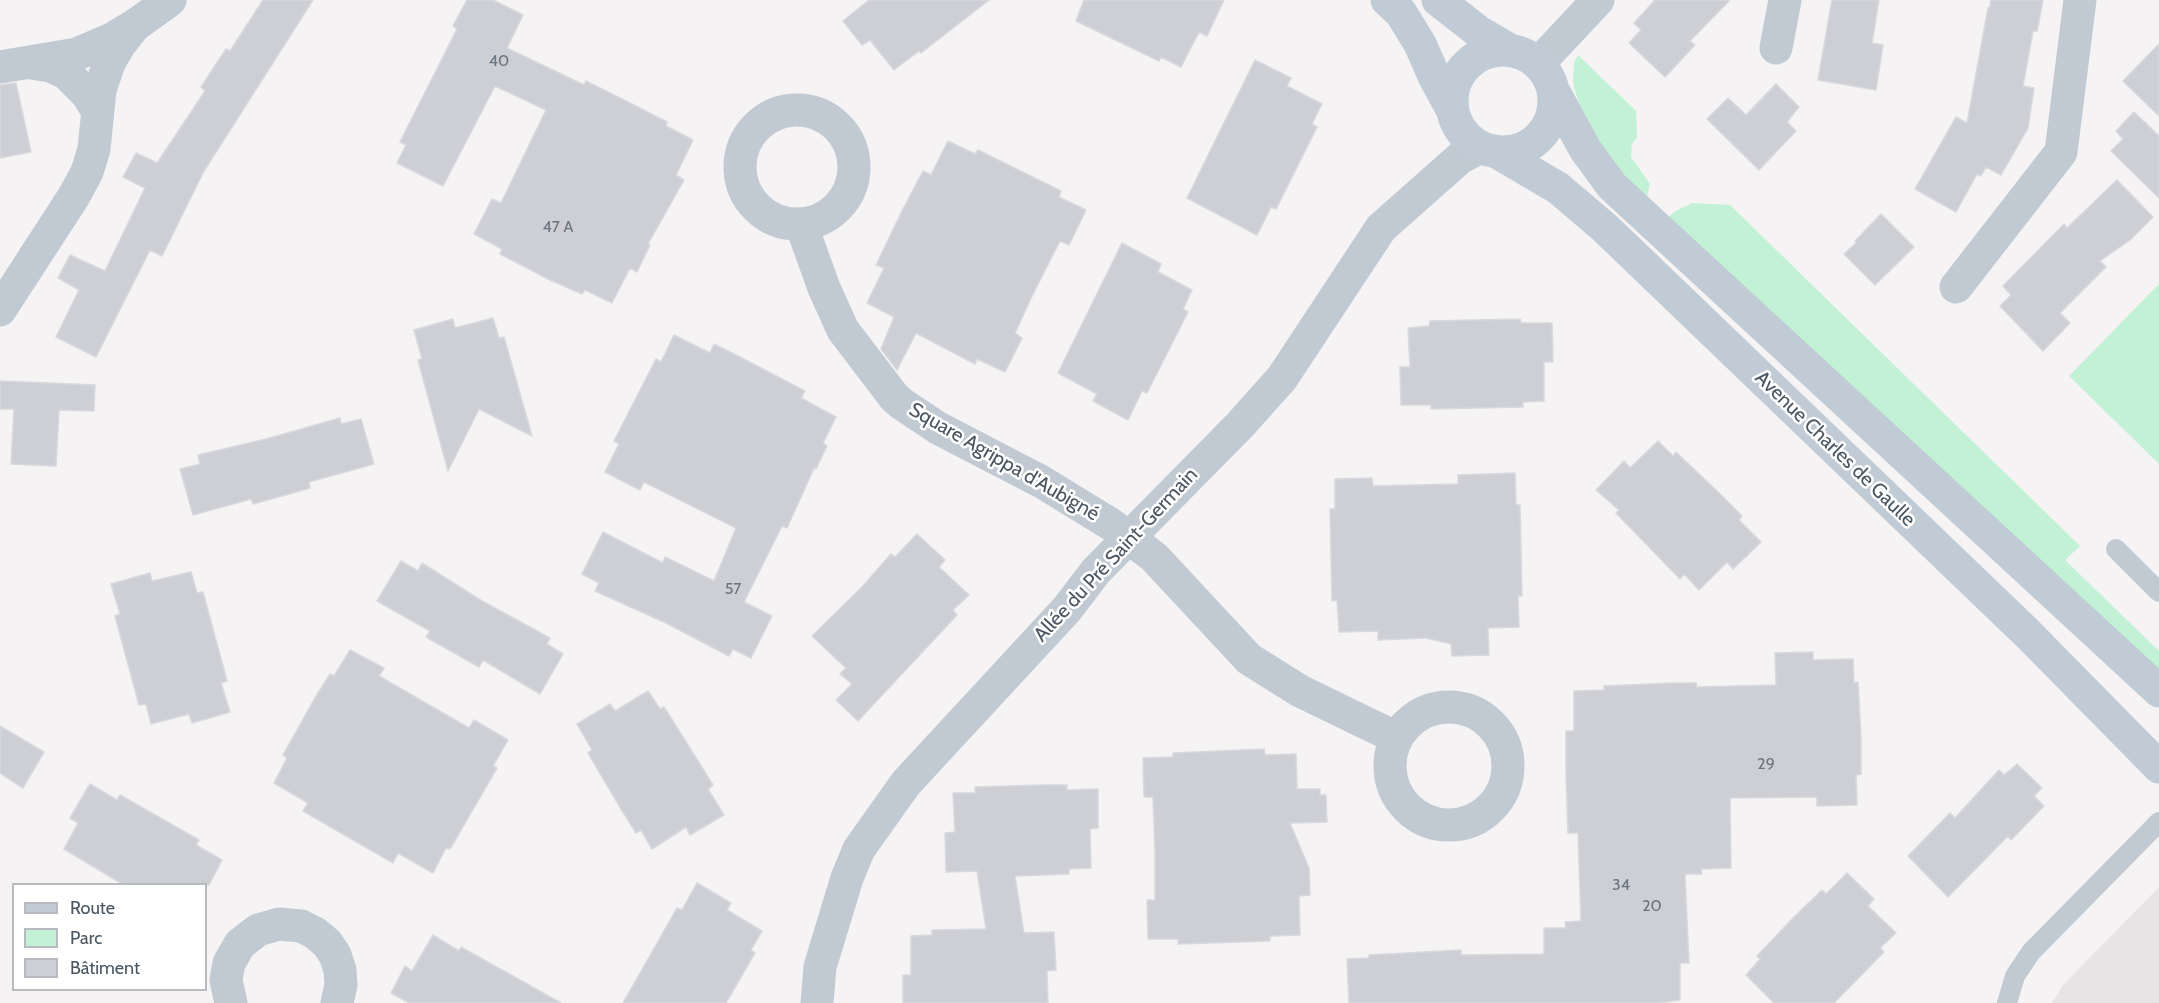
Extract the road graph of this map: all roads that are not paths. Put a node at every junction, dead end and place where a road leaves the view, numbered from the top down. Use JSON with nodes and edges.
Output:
{"nodes":[{"id":1,"x":170,"y":0,"type":"edge"},
{"id":2,"x":1387,"y":0,"type":"edge"},
{"id":3,"x":1438,"y":0,"type":"edge"},
{"id":4,"x":1598,"y":0,"type":"edge"},
{"id":5,"x":1785,"y":0,"type":"edge"},
{"id":6,"x":2080,"y":0,"type":"edge"},
{"id":7,"x":134,"y":26,"type":"junction"},
{"id":8,"x":1776,"y":48,"type":"dead end"},
{"id":9,"x":12,"y":64,"type":"edge"},
{"id":10,"x":1534,"y":68,"type":"junction"},
{"id":11,"x":97,"y":110,"type":"junction"},
{"id":12,"x":1453,"y":111,"type":"junction"},
{"id":13,"x":1487,"y":149,"type":"junction"},
{"id":14,"x":801,"y":224,"type":"dead end"},
{"id":15,"x":1956,"y":287,"type":"dead end"},
{"id":16,"x":0,"y":310,"type":"edge"},
{"id":17,"x":1129,"y":538,"type":"junction"},
{"id":18,"x":2116,"y":549,"type":"dead end"},
{"id":19,"x":2159,"y":592,"type":"edge"},
{"id":20,"x":2159,"y":691,"type":"edge"},
{"id":21,"x":1397,"y":738,"type":"dead end"},
{"id":22,"x":2159,"y":767,"type":"edge"},
{"id":23,"x":2159,"y":822,"type":"edge"},
{"id":24,"x":231,"y":1003,"type":"edge"},
{"id":25,"x":337,"y":1003,"type":"edge"},
{"id":26,"x":817,"y":1003,"type":"edge"},
{"id":27,"x":2007,"y":1003,"type":"edge"}],
"edges":[{"from":1,"to":7,"type":"street"},
{"from":2,"to":12,"type":"main road","name":"Avenue Charles de Gaulle"},
{"from":3,"to":10,"type":"main road"},
{"from":4,"to":10,"type":"street"},
{"from":5,"to":8,"type":"street"},
{"from":6,"to":15,"type":"street"},
{"from":7,"to":9,"type":"street"},
{"from":7,"to":11,"type":"street"},
{"from":9,"to":11,"type":"street"},
{"from":10,"to":12,"type":"main road"},
{"from":10,"to":13,"type":"main road"},
{"from":10,"to":20,"type":"main road","name":"Avenue Charles de Gaulle"},
{"from":11,"to":16,"type":"street"},
{"from":12,"to":13,"type":"main road","name":"Avenue Charles de Gaulle"},
{"from":13,"to":17,"type":"street","name":"Allée du Pré Saint-Germain"},
{"from":13,"to":22,"type":"main road","name":"Avenue Charles de Gaulle"},
{"from":14,"to":17,"type":"street","name":"Square Agrippa d'Aubigné"},
{"from":17,"to":21,"type":"street","name":"Square Agrippa d'Aubigné"},
{"from":17,"to":26,"type":"street","name":"Allée du Pré Saint-Germain"},
{"from":18,"to":19,"type":"lane"},
{"from":23,"to":27,"type":"lane"},
{"from":24,"to":25,"type":"street"}]}
